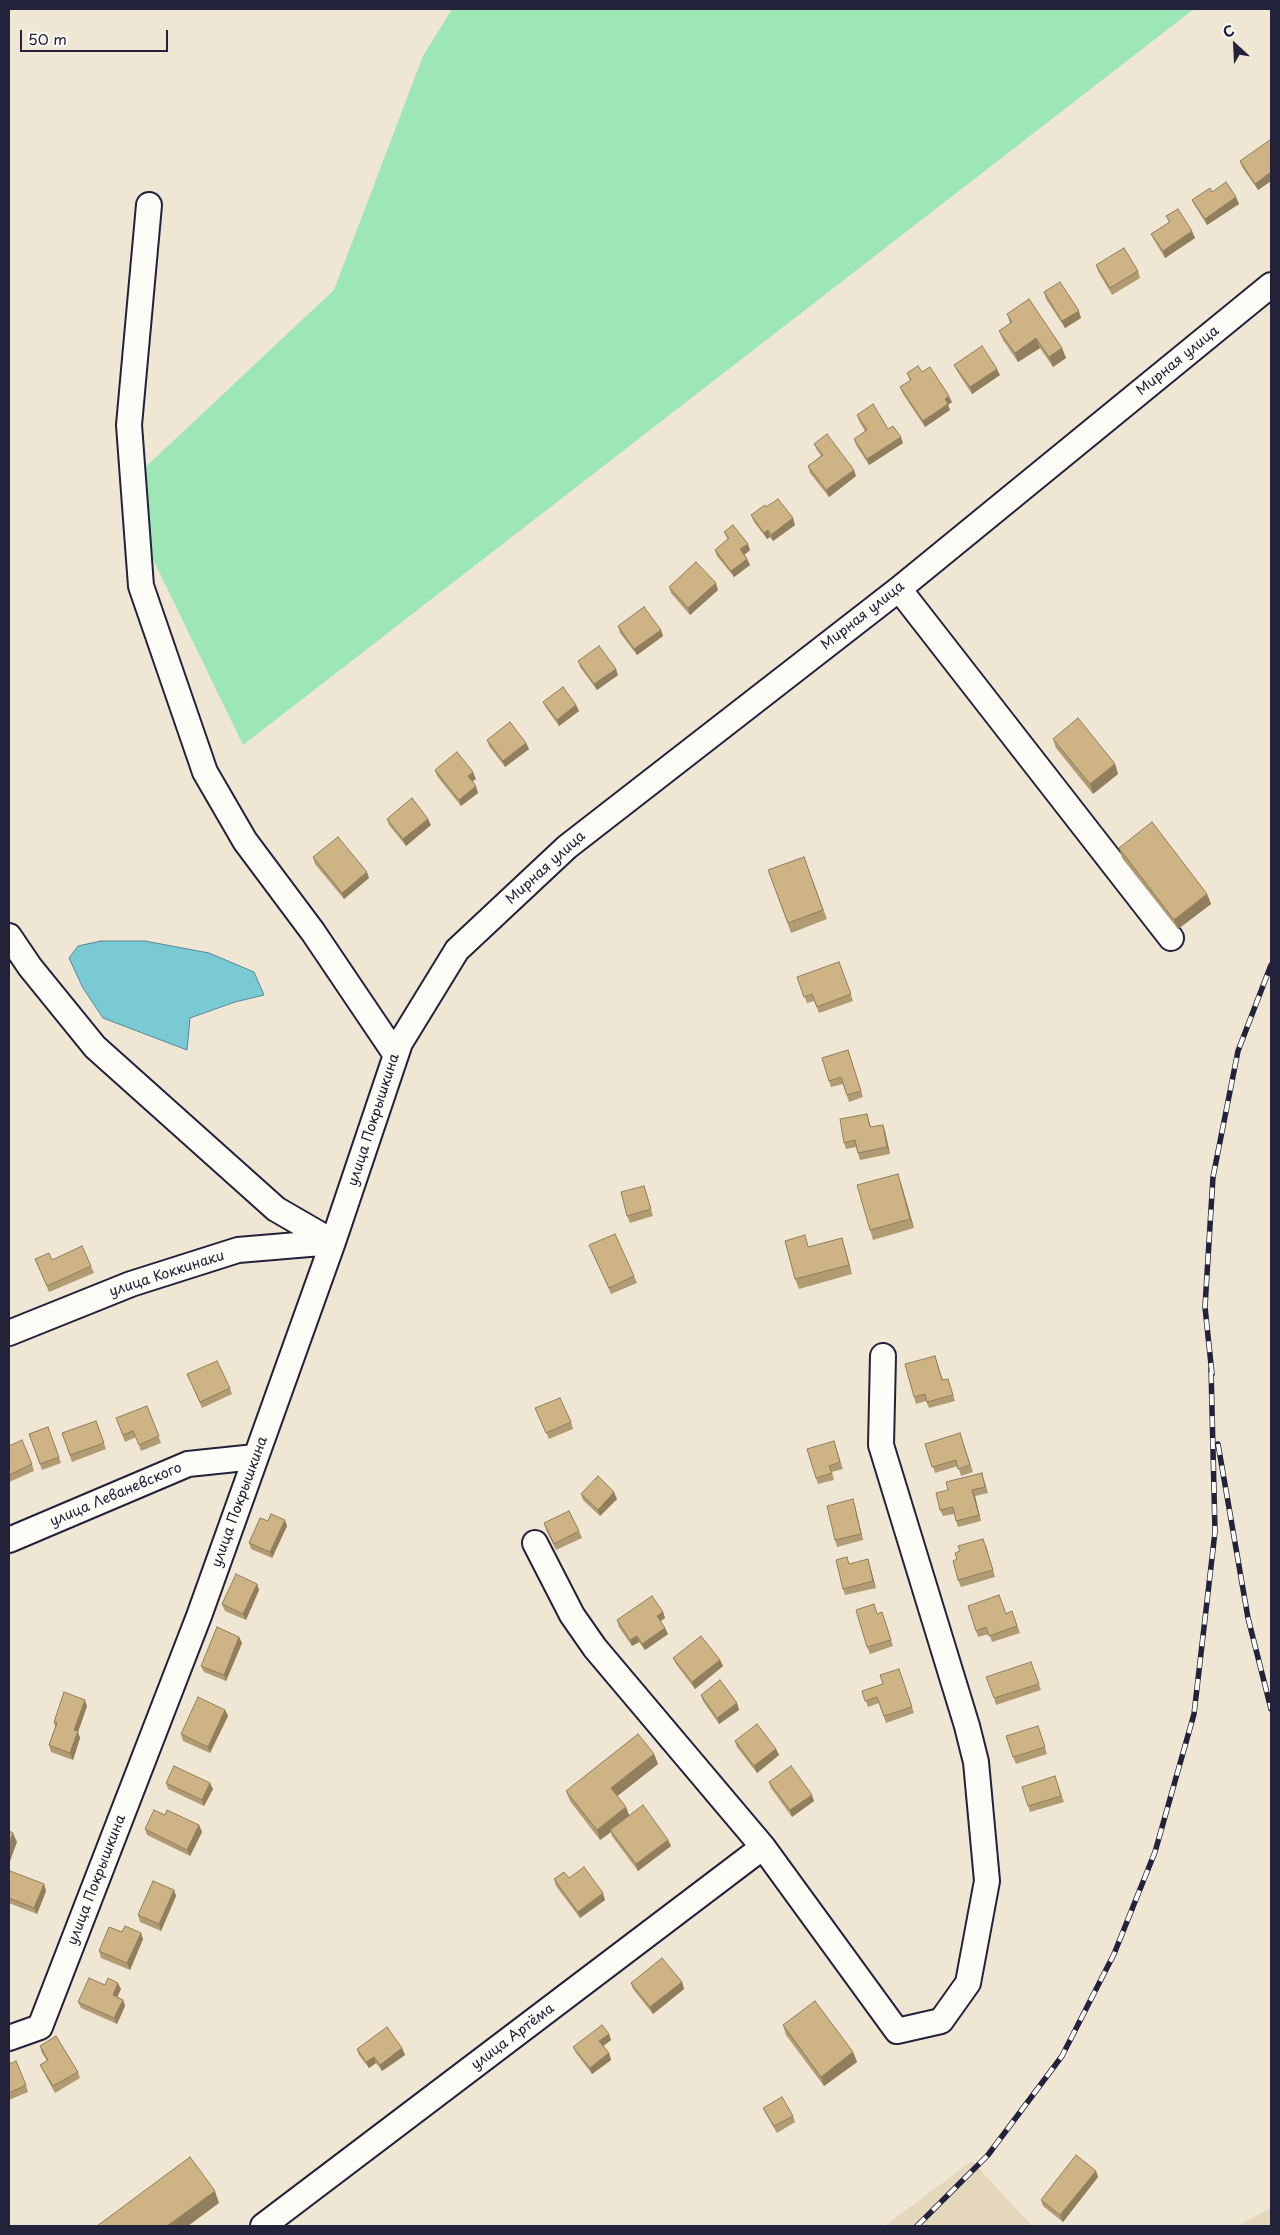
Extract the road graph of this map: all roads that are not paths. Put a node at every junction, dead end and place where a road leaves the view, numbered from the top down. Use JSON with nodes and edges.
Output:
{"nodes":[{"id":1,"x":149,"y":205,"type":"dead end"},
{"id":2,"x":1271,"y":284,"type":"edge"},
{"id":3,"x":899,"y":589,"type":"junction"},
{"id":4,"x":9,"y":936,"type":"edge"},
{"id":5,"x":1171,"y":938,"type":"dead end"},
{"id":6,"x":457,"y":950,"type":"joint"},
{"id":7,"x":396,"y":1055,"type":"junction"},
{"id":8,"x":333,"y":1242,"type":"junction"},
{"id":9,"x":9,"y":1334,"type":"edge"},
{"id":10,"x":883,"y":1356,"type":"dead end"},
{"id":11,"x":255,"y":1457,"type":"junction"},
{"id":12,"x":9,"y":1540,"type":"edge"},
{"id":13,"x":535,"y":1543,"type":"dead end"},
{"id":14,"x":763,"y":1847,"type":"junction"},
{"id":15,"x":9,"y":2038,"type":"edge"},
{"id":16,"x":263,"y":2226,"type":"edge"}],
"edges":[{"from":1,"to":7,"type":"street"},
{"from":2,"to":3,"type":"street","name":"Мирная улица"},
{"from":3,"to":5,"type":"street"},
{"from":3,"to":6,"type":"street","name":"Мирная улица"},
{"from":4,"to":8,"type":"street"},
{"from":6,"to":7,"type":"street","name":"улица Покрышкина"},
{"from":7,"to":8,"type":"street","name":"улица Покрышкина"},
{"from":8,"to":9,"type":"street","name":"улица Коккинаки"},
{"from":8,"to":11,"type":"street","name":"улица Покрышкина"},
{"from":10,"to":14,"type":"street"},
{"from":11,"to":12,"type":"street","name":"улица Леваневского"},
{"from":11,"to":15,"type":"street","name":"улица Покрышкина"},
{"from":13,"to":14,"type":"street"},
{"from":14,"to":16,"type":"street","name":"улица Артёма"}]}
